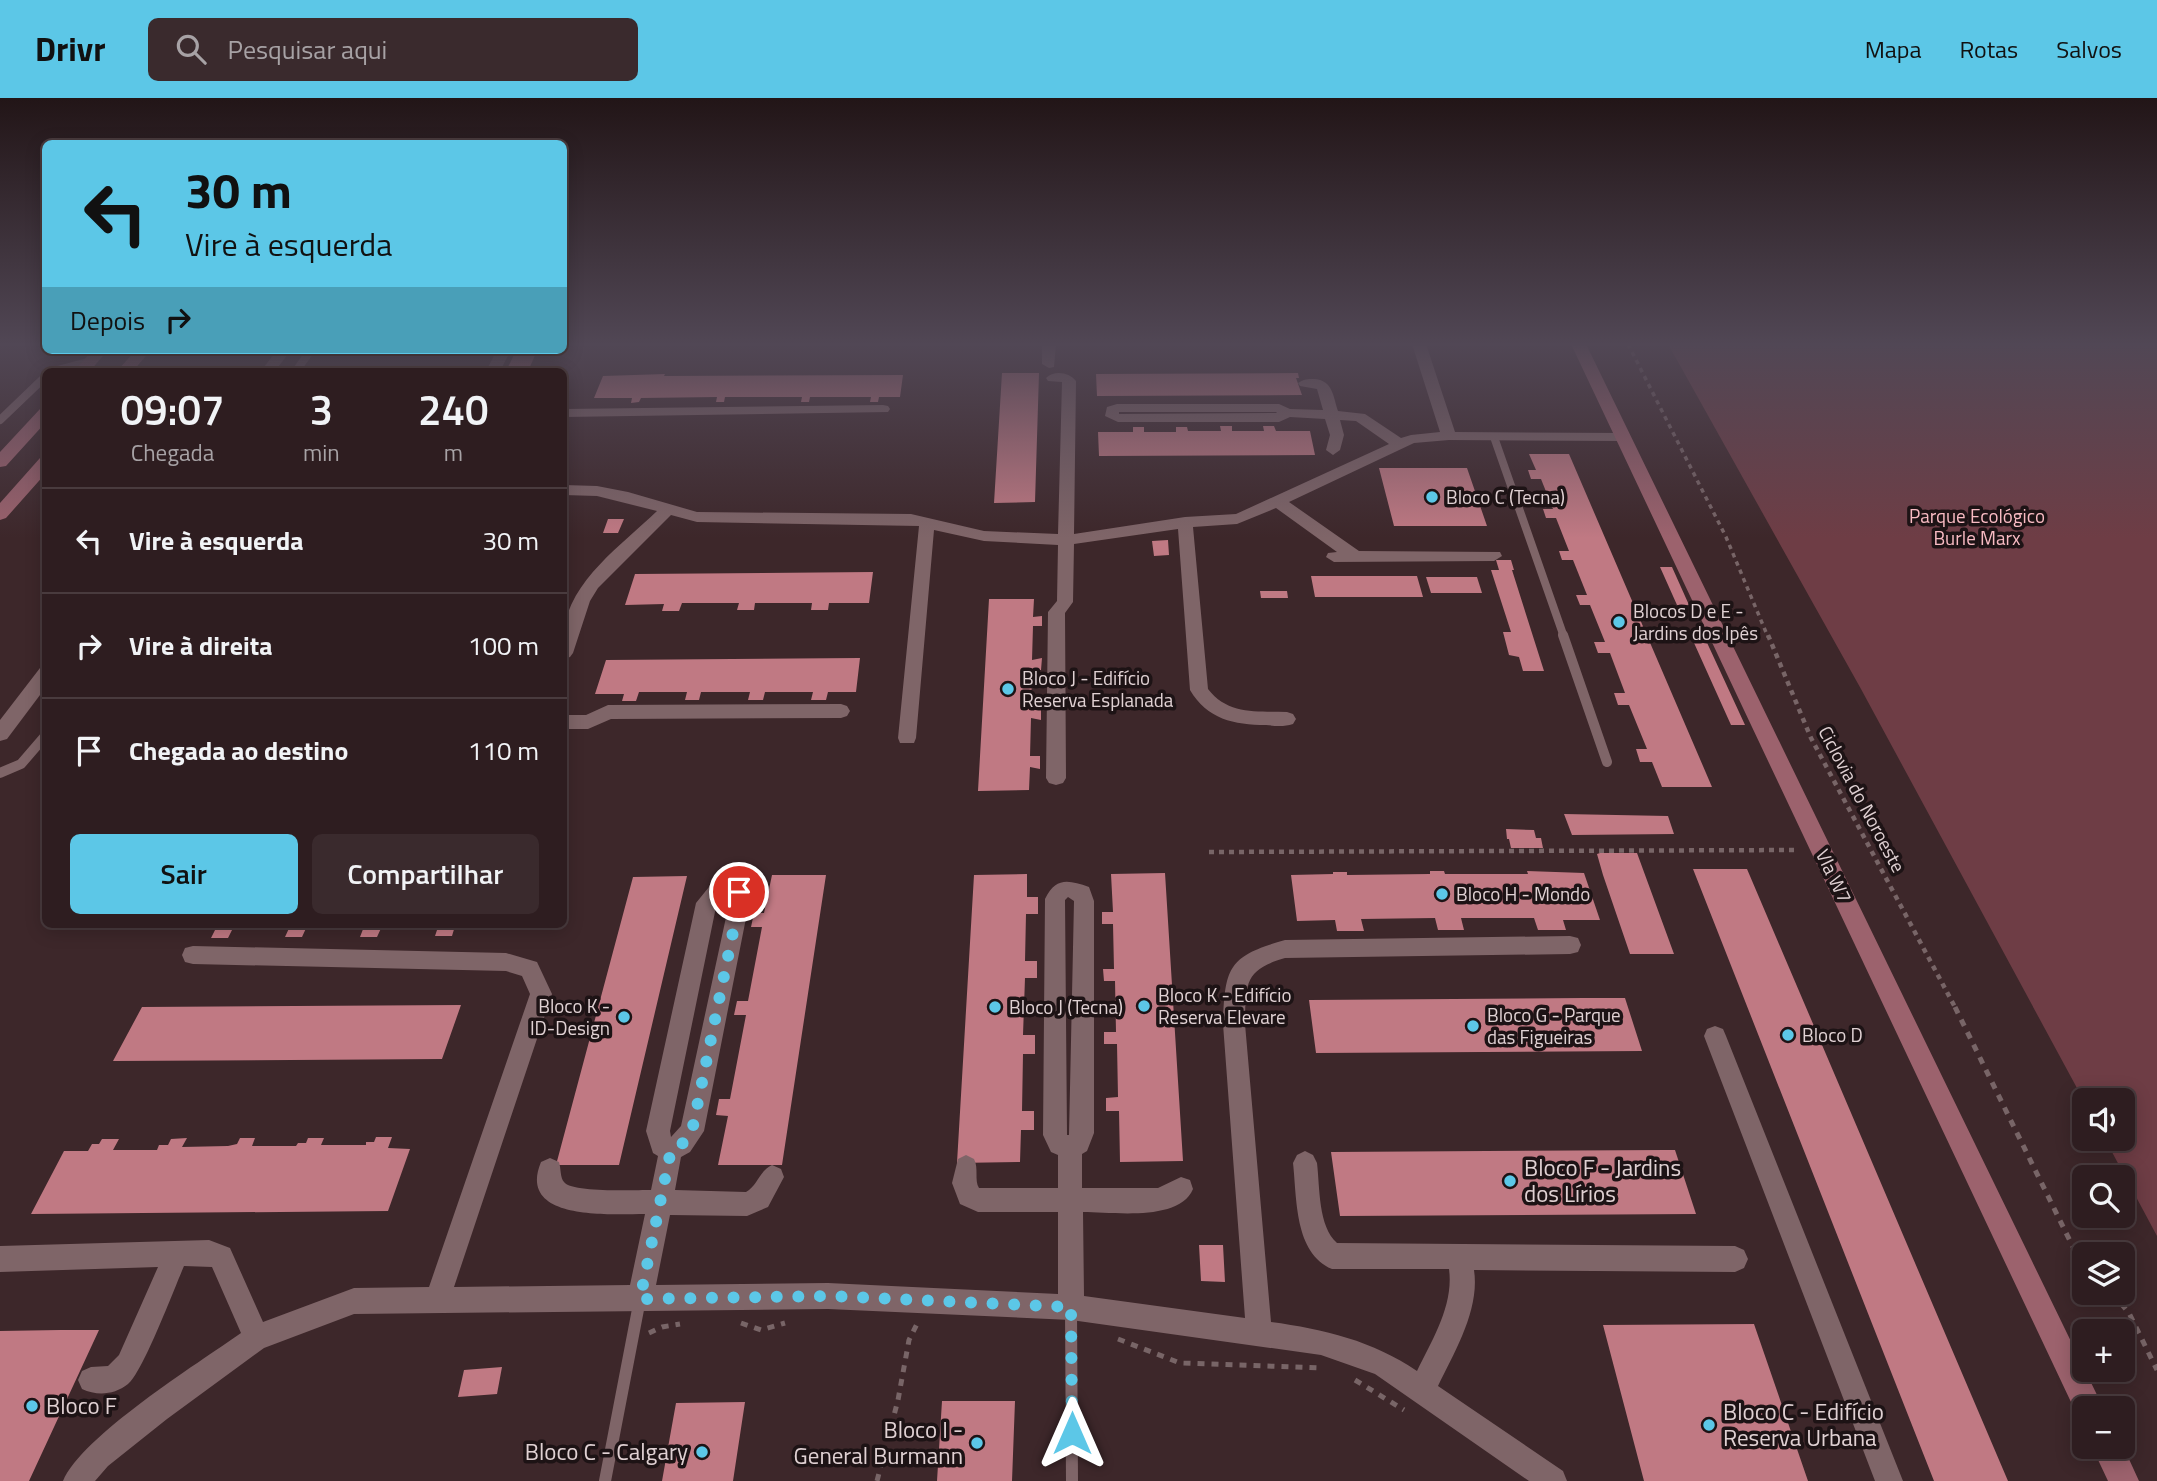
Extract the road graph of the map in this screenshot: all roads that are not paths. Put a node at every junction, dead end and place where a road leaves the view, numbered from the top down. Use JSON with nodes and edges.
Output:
{"nodes":[{"id":1,"x":883,"y":409,"type":"dead end"},
{"id":2,"x":1069,"y":409,"type":"edge"},
{"id":3,"x":1116,"y":409,"type":"edge"},
{"id":4,"x":1280,"y":409,"type":"edge"},
{"id":5,"x":1329,"y":409,"type":"edge"},
{"id":6,"x":1441,"y":409,"type":"edge"},
{"id":7,"x":1609,"y":409,"type":"edge"},
{"id":8,"x":567,"y":413,"type":"edge"},
{"id":9,"x":1287,"y":413,"type":"junction"},
{"id":10,"x":1331,"y":415,"type":"junction"},
{"id":11,"x":42,"y":416,"type":"edge"},
{"id":12,"x":1450,"y":436,"type":"junction"},
{"id":13,"x":1494,"y":437,"type":"junction"},
{"id":14,"x":1623,"y":437,"type":"junction"},
{"id":15,"x":1399,"y":444,"type":"junction"},
{"id":16,"x":1334,"y":450,"type":"dead end"},
{"id":17,"x":0,"y":462,"type":"edge"},
{"id":18,"x":42,"y":467,"type":"edge"},
{"id":19,"x":567,"y":490,"type":"edge"},
{"id":20,"x":1276,"y":501,"type":"junction"},
{"id":21,"x":667,"y":510,"type":"junction"},
{"id":22,"x":0,"y":514,"type":"edge"},
{"id":23,"x":927,"y":522,"type":"junction"},
{"id":24,"x":1185,"y":522,"type":"junction"},
{"id":25,"x":1067,"y":540,"type":"junction"},
{"id":26,"x":1494,"y":556,"type":"dead end"},
{"id":27,"x":1334,"y":557,"type":"dead end"},
{"id":28,"x":1356,"y":557,"type":"junction"},
{"id":29,"x":567,"y":644,"type":"edge"},
{"id":30,"x":42,"y":678,"type":"edge"},
{"id":31,"x":841,"y":710,"type":"dead end"},
{"id":32,"x":1287,"y":719,"type":"dead end"},
{"id":33,"x":567,"y":722,"type":"edge"},
{"id":34,"x":0,"y":734,"type":"edge"},
{"id":35,"x":907,"y":738,"type":"dead end"},
{"id":36,"x":42,"y":740,"type":"edge"},
{"id":37,"x":1607,"y":762,"type":"dead end"},
{"id":38,"x":0,"y":773,"type":"edge"},
{"id":39,"x":1056,"y":778,"type":"dead end"},
{"id":40,"x":1570,"y":945,"type":"dead end"},
{"id":41,"x":193,"y":955,"type":"dead end"},
{"id":42,"x":1715,"y":1035,"type":"dead end"},
{"id":43,"x":1070,"y":1147,"type":"junction"},
{"id":44,"x":671,"y":1150,"type":"junction"},
{"id":45,"x":1305,"y":1163,"type":"dead end"},
{"id":46,"x":966,"y":1167,"type":"dead end"},
{"id":47,"x":550,"y":1170,"type":"dead end"},
{"id":48,"x":772,"y":1177,"type":"dead end"},
{"id":49,"x":1181,"y":1188,"type":"dead end"},
{"id":50,"x":1070,"y":1198,"type":"junction"},
{"id":51,"x":659,"y":1202,"type":"junction"},
{"id":52,"x":177,"y":1253,"type":"junction"},
{"id":53,"x":1460,"y":1258,"type":"junction"},
{"id":54,"x":1735,"y":1258,"type":"dead end"},
{"id":55,"x":0,"y":1259,"type":"edge"},
{"id":56,"x":640,"y":1299,"type":"junction"},
{"id":57,"x":437,"y":1300,"type":"junction"},
{"id":58,"x":1071,"y":1307,"type":"junction"},
{"id":59,"x":1259,"y":1332,"type":"junction"},
{"id":60,"x":256,"y":1338,"type":"junction"},
{"id":61,"x":91,"y":1380,"type":"dead end"},
{"id":62,"x":2083,"y":1396,"type":"edge"},
{"id":63,"x":1415,"y":1403,"type":"junction"},
{"id":64,"x":2113,"y":1459,"type":"edge"},
{"id":65,"x":77,"y":1481,"type":"edge"},
{"id":66,"x":605,"y":1481,"type":"edge"},
{"id":67,"x":1072,"y":1481,"type":"edge"},
{"id":68,"x":1553,"y":1481,"type":"edge"},
{"id":69,"x":1889,"y":1481,"type":"edge"},
{"id":70,"x":2123,"y":1481,"type":"edge"}],
"edges":[{"from":1,"to":8,"type":"street"},
{"from":2,"to":25,"type":"street"},
{"from":3,"to":9,"type":"street"},
{"from":4,"to":9,"type":"street"},
{"from":5,"to":10,"type":"street"},
{"from":6,"to":12,"type":"street"},
{"from":7,"to":14,"type":"main road","name":"Vla W7"},
{"from":9,"to":10,"type":"street"},
{"from":10,"to":15,"type":"street"},
{"from":10,"to":16,"type":"street"},
{"from":11,"to":17,"type":"main road"},
{"from":12,"to":13,"type":"street"},
{"from":12,"to":15,"type":"street"},
{"from":13,"to":14,"type":"street"},
{"from":13,"to":37,"type":"lane"},
{"from":14,"to":62,"type":"main road","name":"Vla W7"},
{"from":15,"to":20,"type":"street"},
{"from":18,"to":22,"type":"main road"},
{"from":19,"to":21,"type":"street"},
{"from":20,"to":24,"type":"street"},
{"from":20,"to":28,"type":"street"},
{"from":21,"to":23,"type":"street"},
{"from":21,"to":29,"type":"street"},
{"from":23,"to":25,"type":"street"},
{"from":23,"to":35,"type":"street"},
{"from":24,"to":25,"type":"street"},
{"from":24,"to":32,"type":"street"},
{"from":25,"to":39,"type":"street"},
{"from":26,"to":28,"type":"street"},
{"from":27,"to":28,"type":"street"},
{"from":30,"to":34,"type":"street"},
{"from":31,"to":33,"type":"street"},
{"from":36,"to":38,"type":"lane"},
{"from":40,"to":59,"type":"street"},
{"from":41,"to":57,"type":"street"},
{"from":42,"to":69,"type":"street"},
{"from":43,"to":43,"type":"street"},
{"from":43,"to":50,"type":"street"},
{"from":44,"to":44,"type":"street"},
{"from":44,"to":51,"type":"street"},
{"from":45,"to":53,"type":"street"},
{"from":46,"to":50,"type":"street"},
{"from":47,"to":51,"type":"street"},
{"from":48,"to":51,"type":"street"},
{"from":49,"to":50,"type":"street"},
{"from":50,"to":58,"type":"street"},
{"from":51,"to":56,"type":"street"},
{"from":52,"to":55,"type":"street"},
{"from":52,"to":60,"type":"street"},
{"from":52,"to":61,"type":"street"},
{"from":53,"to":54,"type":"street"},
{"from":53,"to":63,"type":"street"},
{"from":56,"to":57,"type":"street"},
{"from":56,"to":58,"type":"street"},
{"from":56,"to":66,"type":"lane"},
{"from":57,"to":60,"type":"street"},
{"from":58,"to":59,"type":"street"},
{"from":58,"to":67,"type":"lane"},
{"from":59,"to":63,"type":"street"},
{"from":60,"to":65,"type":"street"},
{"from":63,"to":68,"type":"street"},
{"from":64,"to":70,"type":"main road"}]}
